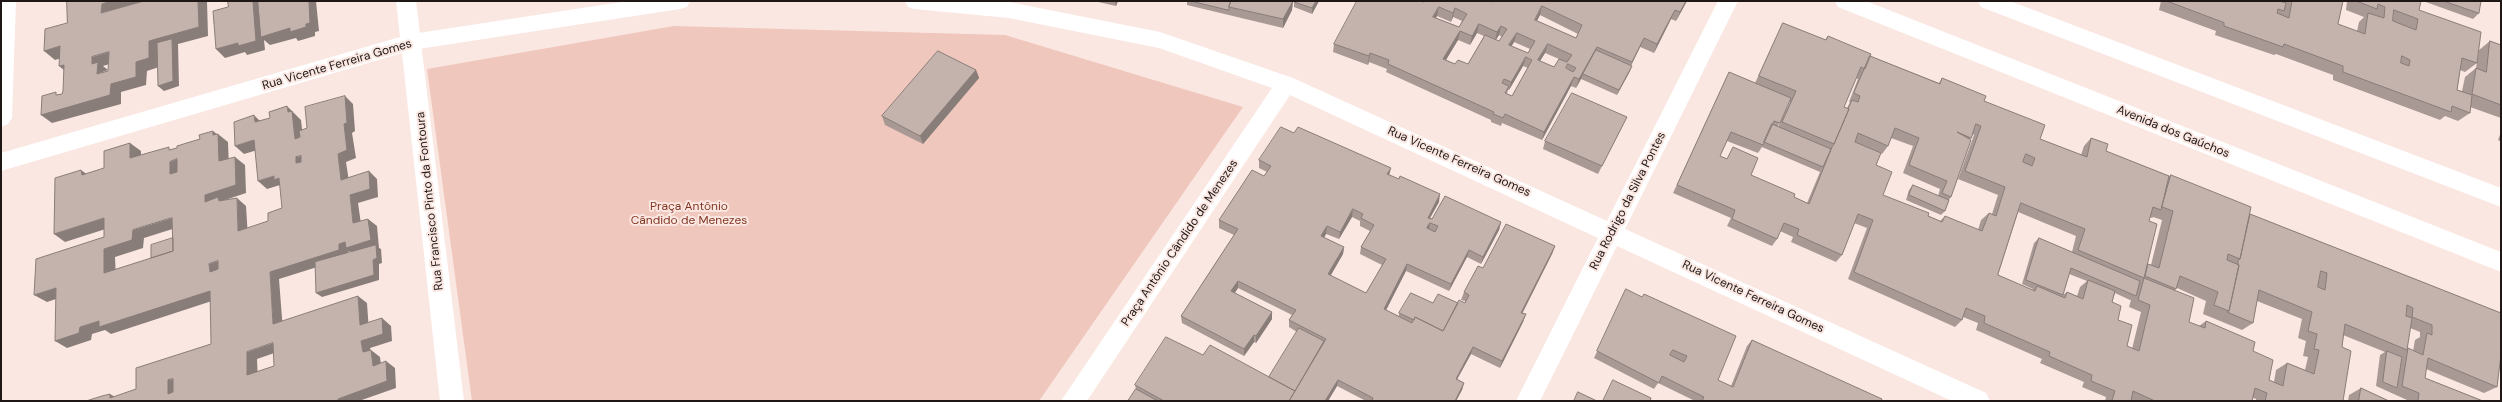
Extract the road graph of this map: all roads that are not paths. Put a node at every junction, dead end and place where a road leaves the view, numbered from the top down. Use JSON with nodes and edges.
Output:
{"nodes":[{"id":1,"x":6,"y":1,"type":"edge"},
{"id":2,"x":406,"y":1,"type":"edge"},
{"id":3,"x":680,"y":1,"type":"edge"},
{"id":4,"x":915,"y":1,"type":"edge"},
{"id":5,"x":1728,"y":1,"type":"edge"},
{"id":6,"x":1845,"y":1,"type":"edge"},
{"id":7,"x":1988,"y":1,"type":"edge"},
{"id":8,"x":412,"y":42,"type":"junction"},
{"id":9,"x":1286,"y":84,"type":"junction"},
{"id":10,"x":1,"y":118,"type":"edge"},
{"id":11,"x":1,"y":162,"type":"edge"},
{"id":12,"x":2501,"y":198,"type":"edge"},
{"id":13,"x":1612,"y":232,"type":"junction"},
{"id":14,"x":2501,"y":262,"type":"edge"},
{"id":15,"x":452,"y":401,"type":"edge"},
{"id":16,"x":1073,"y":401,"type":"edge"},
{"id":17,"x":1528,"y":401,"type":"edge"},
{"id":18,"x":1978,"y":401,"type":"edge"}],
"edges":[{"from":1,"to":10,"type":"street"},
{"from":2,"to":8,"type":"street","name":"Rua Francisco Pinto da Fontoura"},
{"from":3,"to":8,"type":"street","name":"Rua Vicente Ferreira Gomes"},
{"from":4,"to":9,"type":"street","name":"Rua Vicente Ferreira Gomes"},
{"from":5,"to":13,"type":"street","name":"Rua Rodrigo da Silva Pontes"},
{"from":6,"to":14,"type":"street","name":"Avenida dos Gaúchos"},
{"from":7,"to":12,"type":"street"},
{"from":8,"to":11,"type":"street","name":"Rua Vicente Ferreira Gomes"},
{"from":8,"to":15,"type":"street","name":"Rua Francisco Pinto da Fontoura"},
{"from":9,"to":13,"type":"street","name":"Rua Vicente Ferreira Gomes"},
{"from":9,"to":16,"type":"street","name":"Praça Antônio Cândido de Menezes"},
{"from":13,"to":17,"type":"street","name":"Rua Rodrigo da Silva Pontes"},
{"from":13,"to":18,"type":"street","name":"Rua Vicente Ferreira Gomes"}]}
